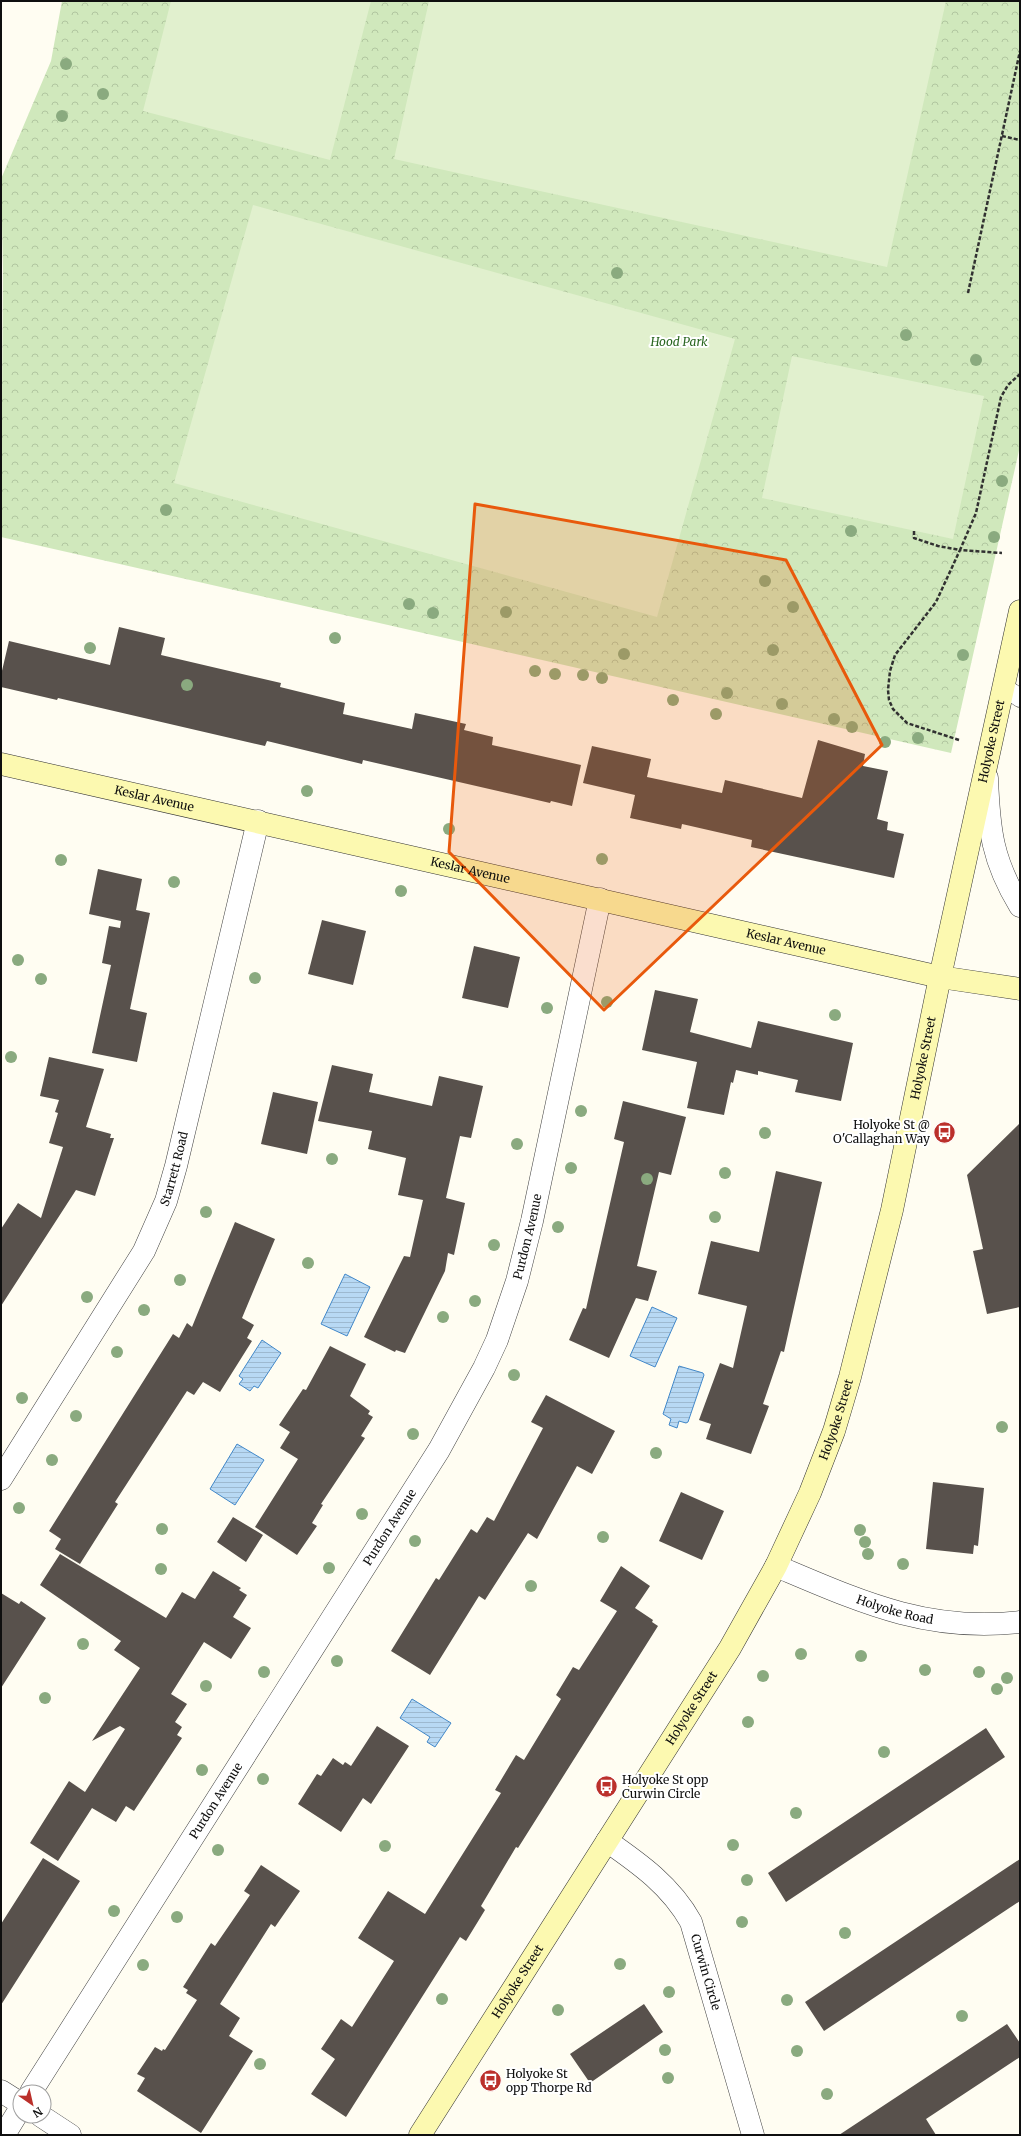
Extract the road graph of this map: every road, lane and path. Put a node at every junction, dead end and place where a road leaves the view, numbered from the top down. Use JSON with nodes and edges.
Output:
{"nodes":[{"id":1,"x":1020,"y":51,"type":"edge"},
{"id":2,"x":1002,"y":136,"type":"junction"},
{"id":3,"x":1020,"y":140,"type":"edge"},
{"id":4,"x":968,"y":293,"type":"dead end"},
{"id":5,"x":1020,"y":374,"type":"edge"},
{"id":6,"x":914,"y":531,"type":"dead end"},
{"id":7,"x":960,"y":550,"type":"junction"},
{"id":8,"x":1002,"y":553,"type":"dead end"},
{"id":9,"x":1020,"y":611,"type":"edge"},
{"id":10,"x":1012,"y":692,"type":"edge"},
{"id":11,"x":959,"y":740,"type":"dead end"},
{"id":12,"x":987,"y":763,"type":"junction"},
{"id":13,"x":1,"y":764,"type":"edge"},
{"id":14,"x":258,"y":821,"type":"junction"},
{"id":15,"x":600,"y":899,"type":"junction"},
{"id":16,"x":1020,"y":906,"type":"edge"},
{"id":17,"x":940,"y":977,"type":"junction"},
{"id":18,"x":1020,"y":989,"type":"edge"},
{"id":19,"x":1,"y":1479,"type":"edge"},
{"id":20,"x":776,"y":1566,"type":"junction"},
{"id":21,"x":1020,"y":1622,"type":"edge"},
{"id":22,"x":608,"y":1842,"type":"junction"},
{"id":23,"x":36,"y":2084,"type":"edge"},
{"id":24,"x":1,"y":2091,"type":"edge"},
{"id":25,"x":12,"y":2098,"type":"edge"},
{"id":26,"x":12,"y":2122,"type":"edge"},
{"id":27,"x":52,"y":2124,"type":"edge"},
{"id":28,"x":4,"y":2135,"type":"edge"},
{"id":29,"x":70,"y":2135,"type":"edge"},
{"id":30,"x":420,"y":2135,"type":"edge"},
{"id":31,"x":752,"y":2135,"type":"edge"}],
"edges":[{"from":1,"to":2,"type":"path"},
{"from":2,"to":3,"type":"path"},
{"from":2,"to":4,"type":"path"},
{"from":5,"to":7,"type":"path"},
{"from":6,"to":7,"type":"path"},
{"from":7,"to":8,"type":"path"},
{"from":7,"to":11,"type":"path"},
{"from":9,"to":10,"type":"main road","name":"Holyoke Street"},
{"from":10,"to":12,"type":"main road","name":"Holyoke Street"},
{"from":12,"to":16,"type":"street"},
{"from":12,"to":17,"type":"main road","name":"Holyoke Street"},
{"from":13,"to":14,"type":"main road","name":"Keslar Avenue"},
{"from":14,"to":15,"type":"main road","name":"Keslar Avenue"},
{"from":14,"to":19,"type":"street","name":"Starrett Road"},
{"from":15,"to":17,"type":"main road","name":"Keslar Avenue"},
{"from":15,"to":23,"type":"street","name":"Purdon Avenue"},
{"from":17,"to":18,"type":"main road","name":"Keslar Avenue"},
{"from":17,"to":20,"type":"main road","name":"Holyoke Street"},
{"from":20,"to":21,"type":"street","name":"Holyoke Road"},
{"from":20,"to":22,"type":"main road","name":"Holyoke Street"},
{"from":22,"to":30,"type":"main road","name":"Holyoke Street"},
{"from":22,"to":31,"type":"street","name":"Curwin Circle"},
{"from":24,"to":25,"type":"street"},
{"from":26,"to":28,"type":"street"},
{"from":27,"to":29,"type":"street"}]}
